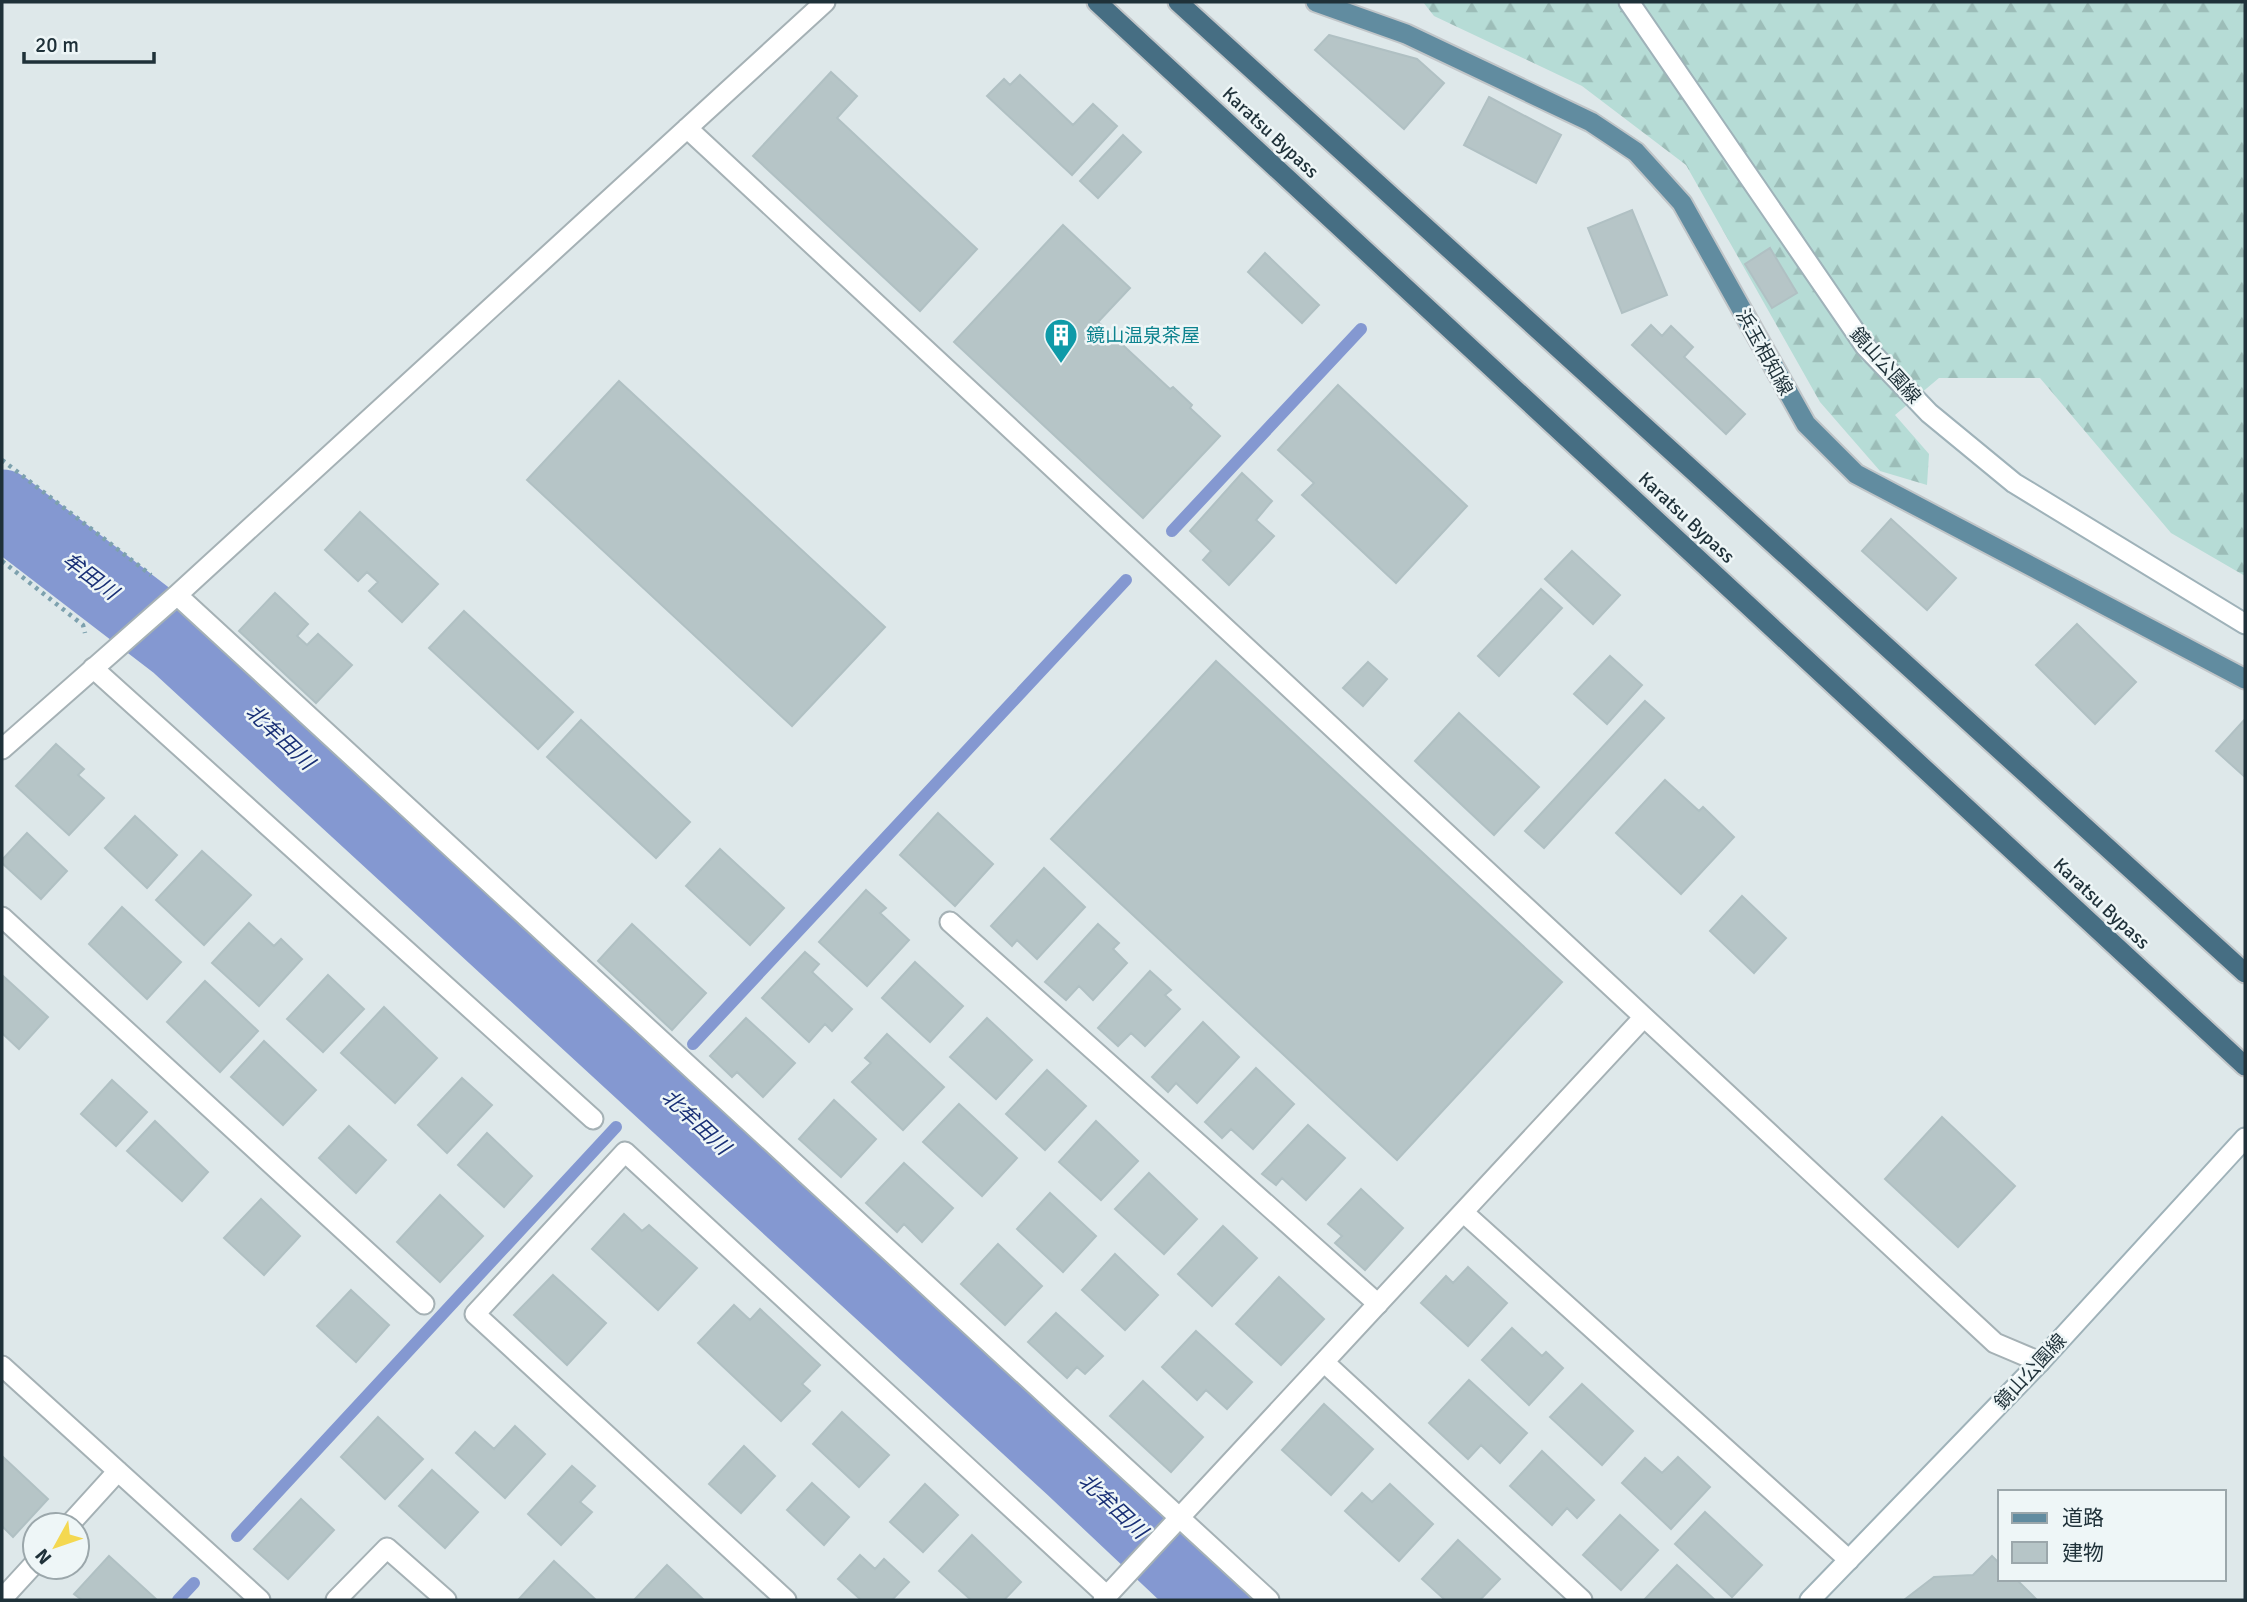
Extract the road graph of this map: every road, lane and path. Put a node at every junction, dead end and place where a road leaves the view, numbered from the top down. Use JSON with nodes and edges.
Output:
{"nodes":[{"id":1,"x":825,"y":2,"type":"edge"},
{"id":2,"x":1097,"y":2,"type":"edge"},
{"id":3,"x":1178,"y":2,"type":"edge"},
{"id":4,"x":1316,"y":2,"type":"edge"},
{"id":5,"x":1629,"y":2,"type":"edge"},
{"id":6,"x":687,"y":128,"type":"junction"},
{"id":7,"x":2,"y":460,"type":"edge"},
{"id":8,"x":2,"y":561,"type":"edge"},
{"id":9,"x":172,"y":599,"type":"junction"},
{"id":10,"x":2245,"y":624,"type":"edge"},
{"id":11,"x":93,"y":668,"type":"junction"},
{"id":12,"x":2245,"y":679,"type":"edge"},
{"id":13,"x":2,"y":749,"type":"edge"},
{"id":14,"x":2,"y":917,"type":"edge"},
{"id":15,"x":950,"y":922,"type":"dead end"},
{"id":16,"x":2245,"y":973,"type":"edge"},
{"id":17,"x":1644,"y":1017,"type":"junction"},
{"id":18,"x":2245,"y":1066,"type":"edge"},
{"id":19,"x":593,"y":1119,"type":"dead end"},
{"id":20,"x":2245,"y":1138,"type":"edge"},
{"id":21,"x":1463,"y":1212,"type":"junction"},
{"id":22,"x":424,"y":1304,"type":"dead end"},
{"id":23,"x":1378,"y":1304,"type":"junction"},
{"id":24,"x":2040,"y":1362,"type":"junction"},
{"id":25,"x":1325,"y":1363,"type":"junction"},
{"id":26,"x":2,"y":1366,"type":"edge"},
{"id":27,"x":118,"y":1471,"type":"junction"},
{"id":28,"x":82,"y":1511,"type":"edge"},
{"id":29,"x":1178,"y":1520,"type":"junction"},
{"id":30,"x":1849,"y":1560,"type":"junction"},
{"id":31,"x":21,"y":1579,"type":"edge"},
{"id":32,"x":1105,"y":1598,"type":"edge"},
{"id":33,"x":2,"y":1600,"type":"edge"},
{"id":34,"x":260,"y":1600,"type":"edge"},
{"id":35,"x":336,"y":1600,"type":"edge"},
{"id":36,"x":446,"y":1600,"type":"edge"},
{"id":37,"x":786,"y":1600,"type":"edge"},
{"id":38,"x":1269,"y":1600,"type":"edge"},
{"id":39,"x":1582,"y":1600,"type":"edge"},
{"id":40,"x":1810,"y":1600,"type":"edge"}],
"edges":[{"from":1,"to":6,"type":"street"},
{"from":2,"to":18,"type":"highway","name":"Karatsu Bypass"},
{"from":3,"to":16,"type":"highway","name":"Karatsu Bypass"},
{"from":4,"to":12,"type":"main road","name":"浜玉相知線"},
{"from":5,"to":10,"type":"street","name":"鏡山公園線"},
{"from":6,"to":9,"type":"street"},
{"from":6,"to":17,"type":"street"},
{"from":7,"to":9,"type":"path"},
{"from":8,"to":11,"type":"path"},
{"from":9,"to":11,"type":"street"},
{"from":9,"to":29,"type":"street"},
{"from":11,"to":13,"type":"street"},
{"from":11,"to":19,"type":"street"},
{"from":14,"to":22,"type":"street"},
{"from":15,"to":23,"type":"street"},
{"from":17,"to":21,"type":"street"},
{"from":17,"to":24,"type":"street"},
{"from":20,"to":24,"type":"street","name":"鏡山公園線"},
{"from":21,"to":23,"type":"street"},
{"from":21,"to":30,"type":"street"},
{"from":23,"to":25,"type":"street"},
{"from":24,"to":30,"type":"street","name":"鏡山公園線"},
{"from":25,"to":29,"type":"street"},
{"from":25,"to":39,"type":"street"},
{"from":26,"to":27,"type":"street"},
{"from":27,"to":28,"type":"street"},
{"from":27,"to":34,"type":"street"},
{"from":29,"to":32,"type":"street"},
{"from":29,"to":38,"type":"street"},
{"from":30,"to":40,"type":"street","name":"鏡山公園線"},
{"from":31,"to":33,"type":"street"},
{"from":32,"to":37,"type":"street"},
{"from":35,"to":36,"type":"street"}]}
